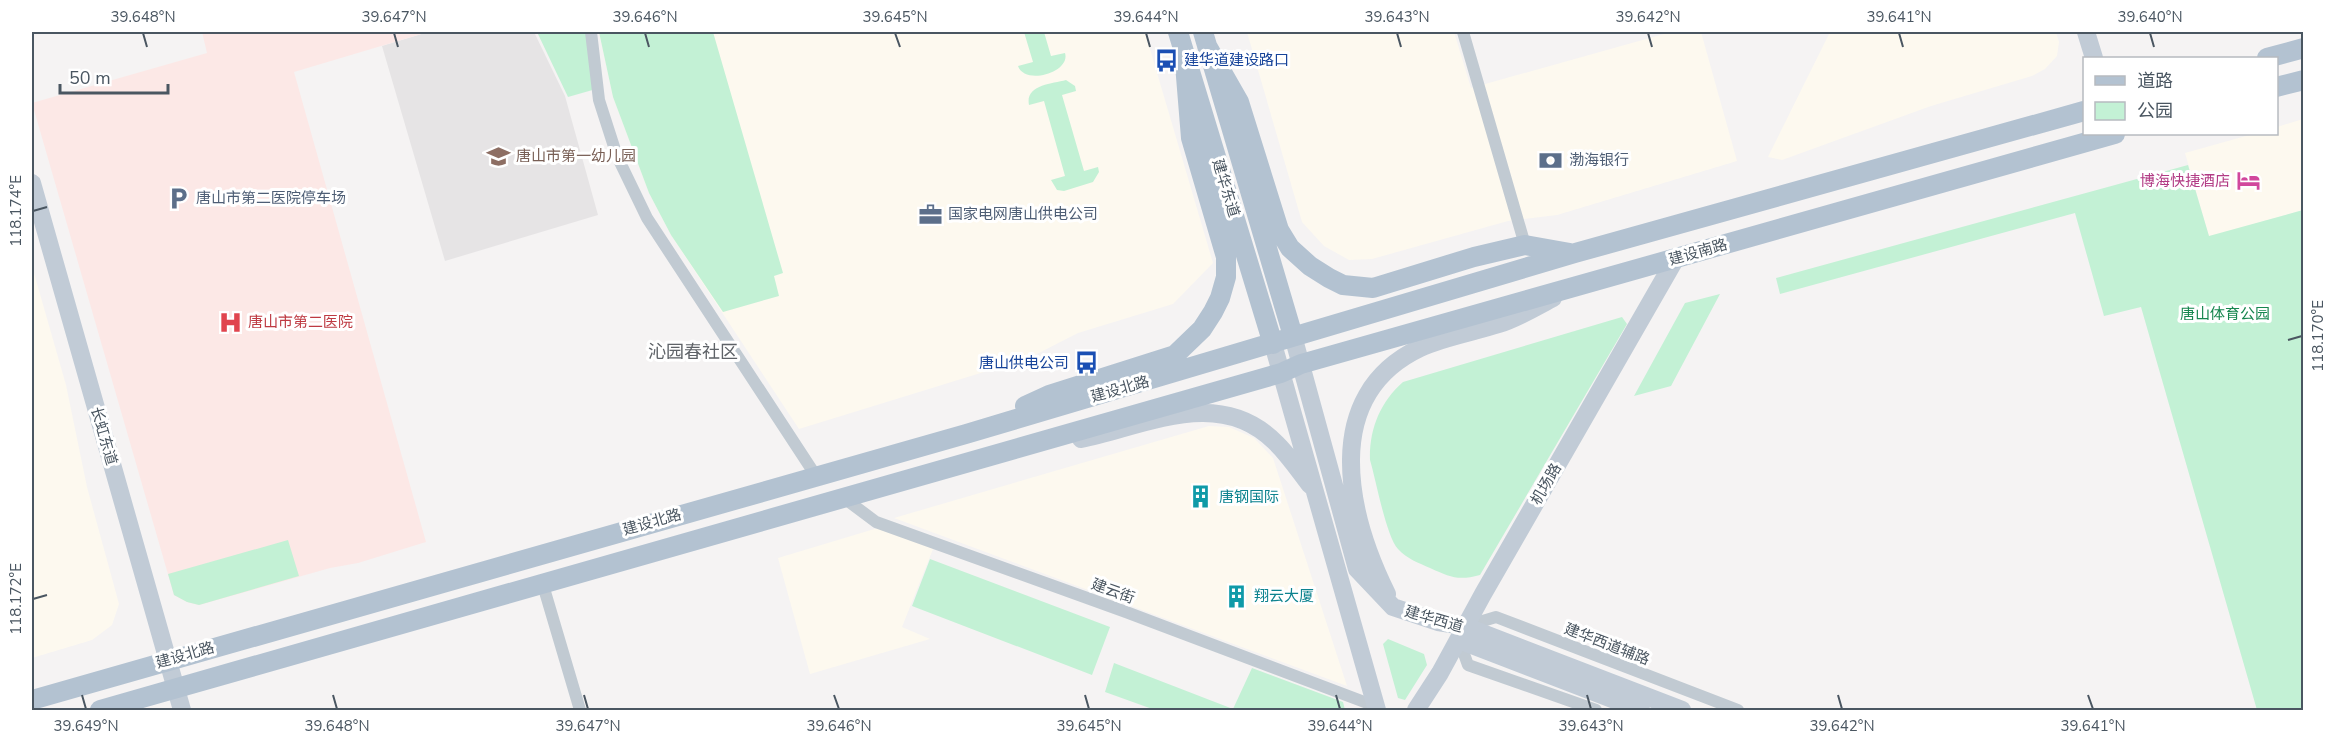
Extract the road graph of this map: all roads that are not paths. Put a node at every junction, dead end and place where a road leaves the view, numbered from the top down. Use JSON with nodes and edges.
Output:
{"nodes":[{"id":1,"x":591,"y":32,"type":"edge"},
{"id":2,"x":1178,"y":32,"type":"edge"},
{"id":3,"x":1463,"y":32,"type":"edge"},
{"id":4,"x":2086,"y":32,"type":"edge"},
{"id":5,"x":1205,"y":39,"type":"edge"},
{"id":6,"x":2304,"y":48,"type":"edge"},
{"id":7,"x":1184,"y":52,"type":"junction"},
{"id":8,"x":2094,"y":57,"type":"edge"},
{"id":9,"x":2271,"y":57,"type":"edge"},
{"id":10,"x":2304,"y":80,"type":"edge"},
{"id":11,"x":2278,"y":87,"type":"edge"},
{"id":12,"x":2083,"y":112,"type":"edge"},
{"id":13,"x":2111,"y":135,"type":"edge"},
{"id":14,"x":32,"y":183,"type":"edge"},
{"id":15,"x":1525,"y":245,"type":"junction"},
{"id":16,"x":1575,"y":254,"type":"junction"},
{"id":17,"x":1676,"y":258,"type":"junction"},
{"id":18,"x":1578,"y":286,"type":"junction"},
{"id":19,"x":1293,"y":336,"type":"junction"},
{"id":20,"x":1274,"y":344,"type":"junction"},
{"id":21,"x":1301,"y":364,"type":"junction"},
{"id":22,"x":1281,"y":373,"type":"junction"},
{"id":23,"x":966,"y":434,"type":"junction"},
{"id":24,"x":990,"y":456,"type":"junction"},
{"id":25,"x":816,"y":476,"type":"junction"},
{"id":26,"x":1315,"y":491,"type":"junction"},
{"id":27,"x":844,"y":498,"type":"junction"},
{"id":28,"x":543,"y":585,"type":"junction"},
{"id":29,"x":1393,"y":607,"type":"junction"},
{"id":30,"x":1438,"y":621,"type":"junction"},
{"id":31,"x":1462,"y":633,"type":"junction"},
{"id":32,"x":168,"y":660,"type":"junction"},
{"id":33,"x":1440,"y":673,"type":"junction"},
{"id":34,"x":176,"y":688,"type":"junction"},
{"id":35,"x":32,"y":700,"type":"edge"},
{"id":36,"x":1379,"y":709,"type":"edge"},
{"id":37,"x":100,"y":711,"type":"edge"},
{"id":38,"x":182,"y":711,"type":"edge"},
{"id":39,"x":580,"y":711,"type":"edge"},
{"id":40,"x":1416,"y":711,"type":"edge"},
{"id":41,"x":1596,"y":711,"type":"edge"},
{"id":42,"x":1641,"y":711,"type":"edge"},
{"id":43,"x":1682,"y":711,"type":"edge"},
{"id":44,"x":1738,"y":711,"type":"edge"}],
"edges":[{"from":1,"to":25,"type":"street"},
{"from":2,"to":7,"type":"main road","name":"建华东道"},
{"from":3,"to":15,"type":"street"},
{"from":4,"to":8,"type":"main road"},
{"from":5,"to":15,"type":"main road"},
{"from":5,"to":19,"type":"main road","name":"建华东道"},
{"from":6,"to":9,"type":"main road"},
{"from":7,"to":20,"type":"main road","name":"建华东道"},
{"from":7,"to":23,"type":"main road"},
{"from":10,"to":11,"type":"main road"},
{"from":12,"to":16,"type":"main road","name":"建设南路"},
{"from":13,"to":17,"type":"main road","name":"建设南路"},
{"from":14,"to":32,"type":"main road","name":"长虹东道"},
{"from":15,"to":16,"type":"main road"},
{"from":16,"to":19,"type":"main road","name":"建设南路"},
{"from":17,"to":18,"type":"main road","name":"建设南路"},
{"from":17,"to":31,"type":"main road","name":"机场路"},
{"from":18,"to":21,"type":"main road","name":"建设南路"},
{"from":18,"to":29,"type":"main road"},
{"from":19,"to":20,"type":"main road","name":"建设南路"},
{"from":19,"to":21,"type":"main road","name":"建华西道"},
{"from":20,"to":22,"type":"main road"},
{"from":20,"to":23,"type":"main road","name":"建设北路"},
{"from":21,"to":22,"type":"main road","name":"建设南路"},
{"from":21,"to":29,"type":"main road","name":"建华西道"},
{"from":22,"to":24,"type":"main road","name":"建设北路"},
{"from":22,"to":26,"type":"main road"},
{"from":23,"to":25,"type":"main road","name":"建设北路"},
{"from":24,"to":26,"type":"main road"},
{"from":24,"to":27,"type":"main road","name":"建设北路"},
{"from":25,"to":32,"type":"main road","name":"建设北路"},
{"from":26,"to":36,"type":"main road"},
{"from":27,"to":28,"type":"main road","name":"建设北路"},
{"from":27,"to":36,"type":"street","name":"建云街"},
{"from":28,"to":34,"type":"main road","name":"建设北路"},
{"from":28,"to":39,"type":"street"},
{"from":29,"to":30,"type":"main road","name":"建华西道"},
{"from":30,"to":31,"type":"main road","name":"建华西道"},
{"from":30,"to":33,"type":"main road"},
{"from":31,"to":33,"type":"main road","name":"机场路"},
{"from":31,"to":41,"type":"street"},
{"from":31,"to":42,"type":"main road","name":"建华西道"},
{"from":31,"to":43,"type":"main road","name":"建华西道"},
{"from":31,"to":44,"type":"street","name":"建华西道辅路"},
{"from":32,"to":34,"type":"main road","name":"长虹东道"},
{"from":32,"to":35,"type":"main road","name":"建设北路"},
{"from":33,"to":40,"type":"main road","name":"机场路"},
{"from":34,"to":37,"type":"main road","name":"建设北路"},
{"from":34,"to":38,"type":"main road","name":"长虹东道"}]}
